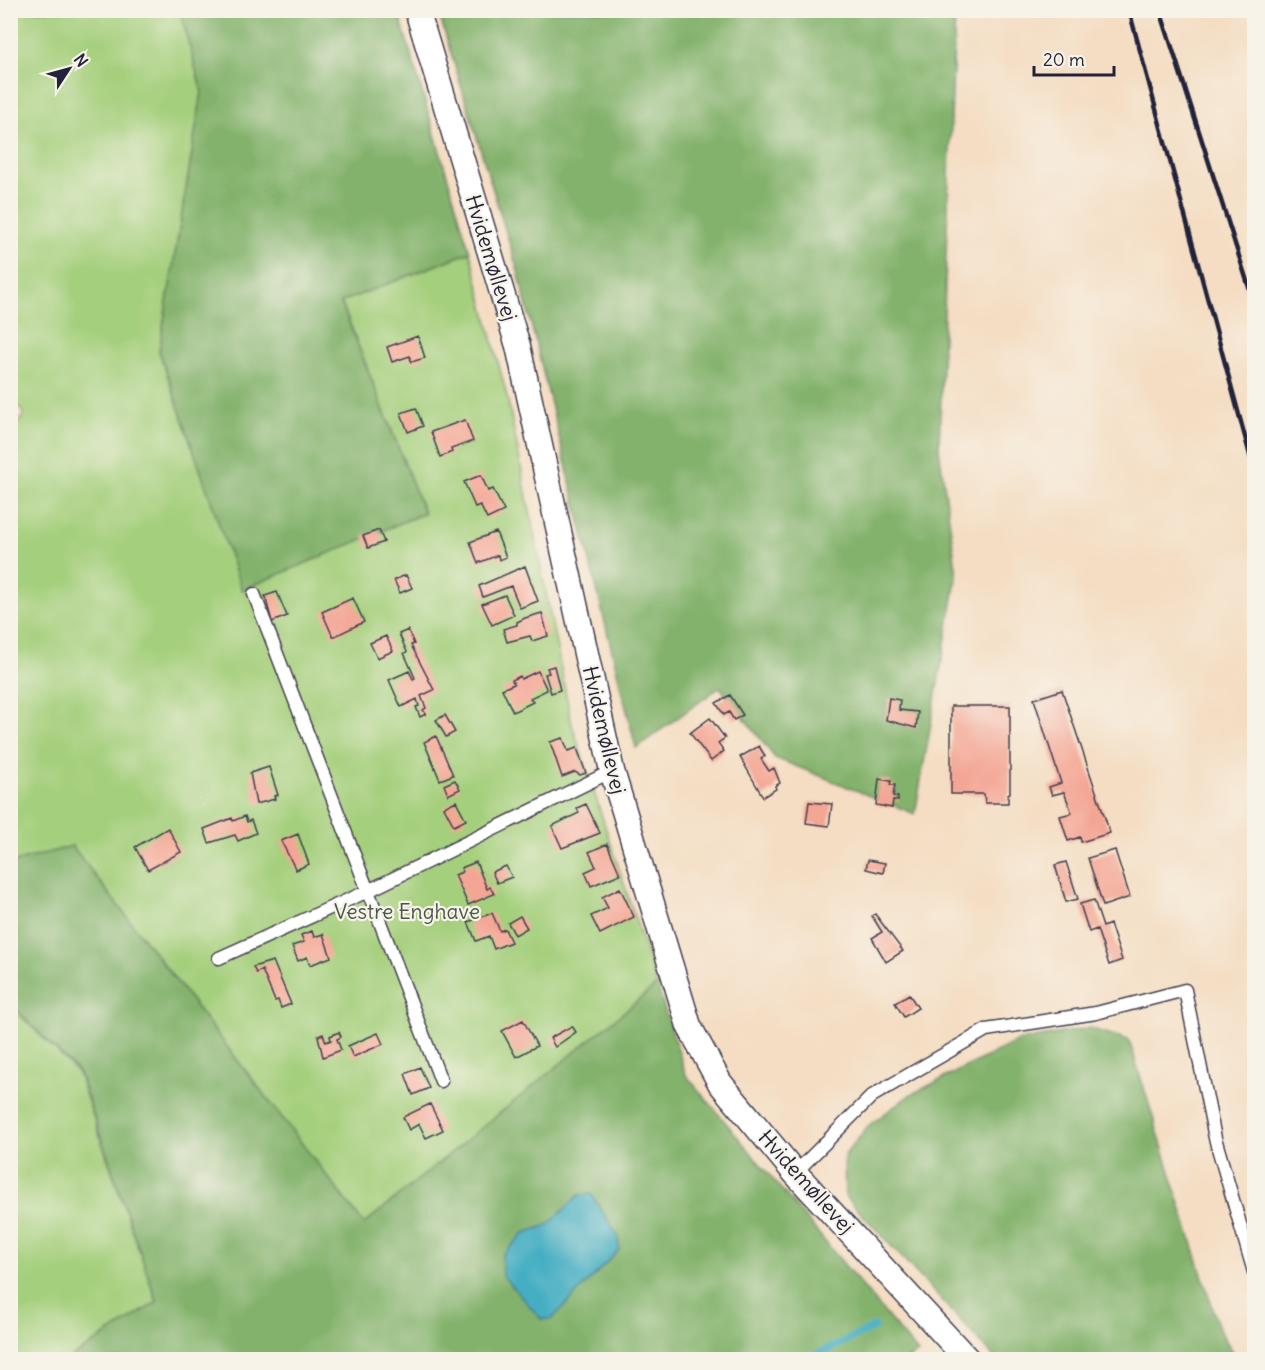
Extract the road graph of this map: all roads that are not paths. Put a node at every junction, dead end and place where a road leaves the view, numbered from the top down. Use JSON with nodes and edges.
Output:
{"nodes":[{"id":1,"x":417,"y":10,"type":"edge"},
{"id":2,"x":254,"y":594,"type":"dead end"},
{"id":3,"x":612,"y":771,"type":"junction"},
{"id":4,"x":368,"y":891,"type":"junction"},
{"id":5,"x":219,"y":958,"type":"dead end"},
{"id":6,"x":441,"y":1081,"type":"dead end"},
{"id":7,"x":795,"y":1173,"type":"junction"},
{"id":8,"x":1254,"y":1272,"type":"edge"},
{"id":9,"x":968,"y":1359,"type":"edge"}],
"edges":[{"from":1,"to":3,"type":"street","name":"Hvidemøllevej"},
{"from":2,"to":4,"type":"lane"},
{"from":3,"to":4,"type":"lane"},
{"from":3,"to":7,"type":"street","name":"Hvidemøllevej"},
{"from":4,"to":5,"type":"lane"},
{"from":4,"to":6,"type":"lane"},
{"from":7,"to":8,"type":"lane"},
{"from":7,"to":9,"type":"street","name":"Hvidemøllevej"}]}
